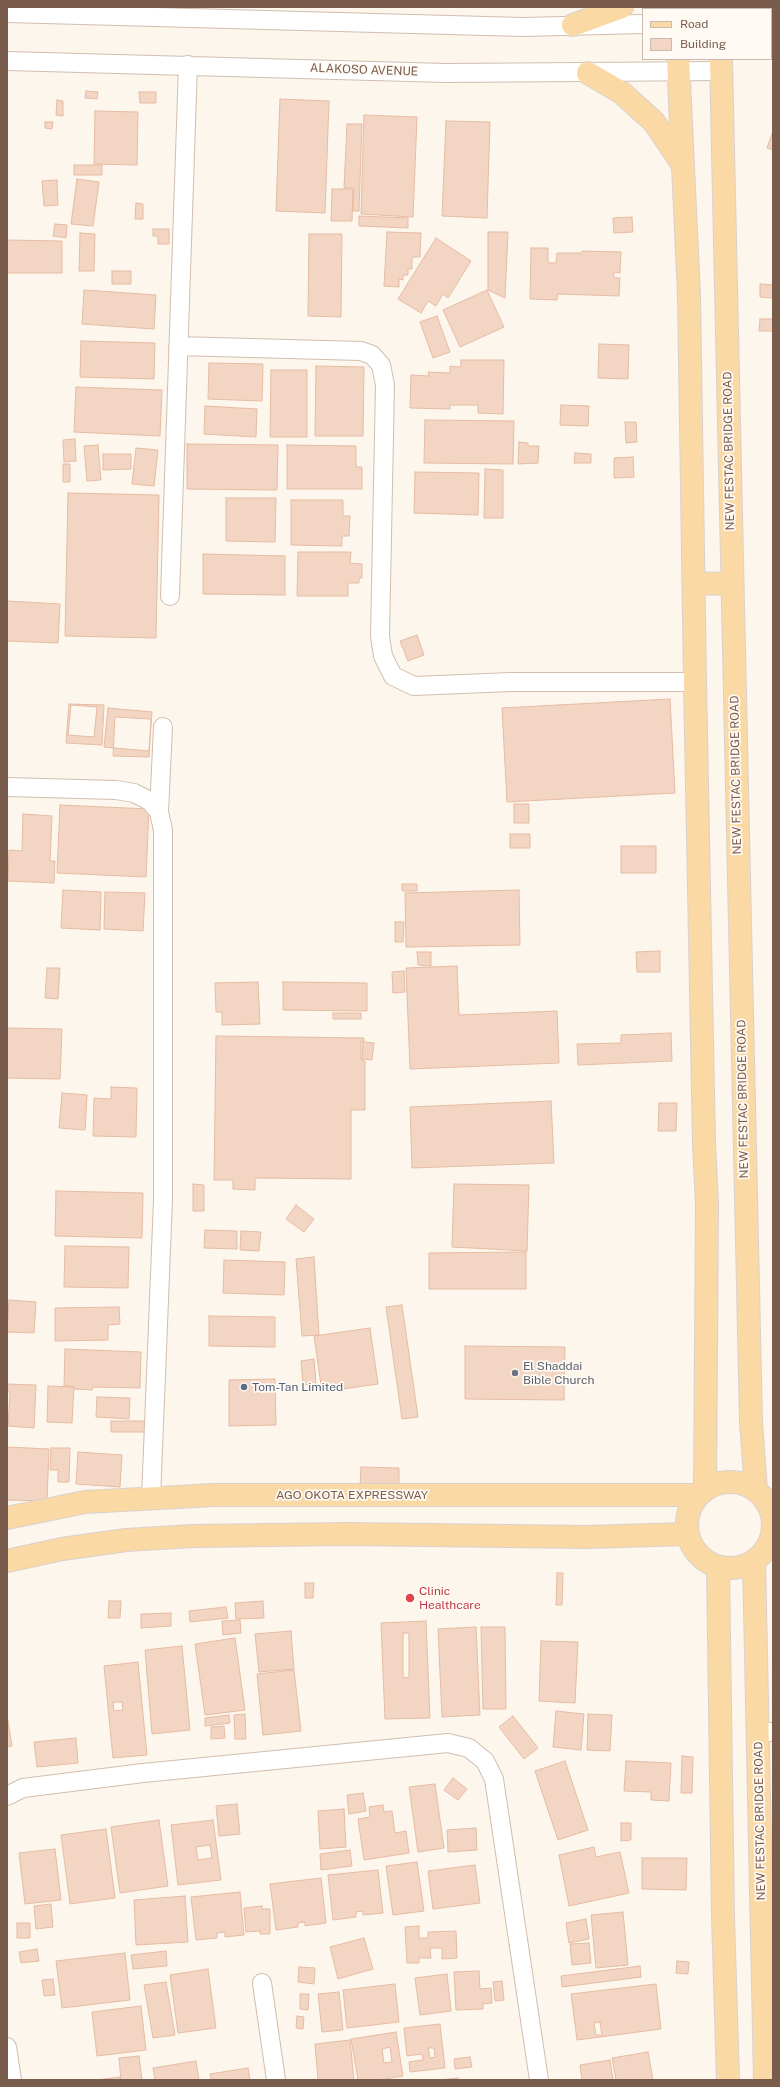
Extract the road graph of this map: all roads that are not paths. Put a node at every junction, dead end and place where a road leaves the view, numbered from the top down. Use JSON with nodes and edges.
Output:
{"nodes":[{"id":1,"x":622,"y":7,"type":"edge"},
{"id":2,"x":7,"y":13,"type":"edge"},
{"id":3,"x":642,"y":24,"type":"edge"},
{"id":4,"x":573,"y":26,"type":"junction"},
{"id":5,"x":7,"y":61,"type":"edge"},
{"id":6,"x":188,"y":65,"type":"junction"},
{"id":7,"x":721,"y":65,"type":"edge"},
{"id":8,"x":678,"y":66,"type":"edge"},
{"id":9,"x":588,"y":73,"type":"junction"},
{"id":10,"x":684,"y":165,"type":"junction"},
{"id":11,"x":178,"y":346,"type":"junction"},
{"id":12,"x":694,"y":583,"type":"junction"},
{"id":13,"x":731,"y":584,"type":"junction"},
{"id":14,"x":170,"y":596,"type":"dead end"},
{"id":15,"x":695,"y":682,"type":"junction"},
{"id":16,"x":163,"y":727,"type":"dead end"},
{"id":17,"x":7,"y":787,"type":"edge"},
{"id":18,"x":159,"y":812,"type":"junction"},
{"id":19,"x":756,"y":1491,"type":"junction"},
{"id":20,"x":701,"y":1493,"type":"junction"},
{"id":21,"x":151,"y":1499,"type":"junction"},
{"id":22,"x":772,"y":1512,"type":"edge"},
{"id":23,"x":7,"y":1518,"type":"edge"},
{"id":24,"x":687,"y":1534,"type":"junction"},
{"id":25,"x":765,"y":1552,"type":"edge"},
{"id":26,"x":7,"y":1561,"type":"edge"},
{"id":27,"x":718,"y":1567,"type":"junction"},
{"id":28,"x":765,"y":1732,"type":"edge"},
{"id":29,"x":7,"y":1796,"type":"edge"},
{"id":30,"x":262,"y":1983,"type":"dead end"},
{"id":31,"x":7,"y":2047,"type":"edge"},
{"id":32,"x":12,"y":2080,"type":"edge"},
{"id":33,"x":276,"y":2080,"type":"edge"},
{"id":34,"x":539,"y":2080,"type":"edge"},
{"id":35,"x":728,"y":2080,"type":"edge"},
{"id":36,"x":765,"y":2080,"type":"edge"}],
"edges":[{"from":1,"to":4,"type":"main road"},
{"from":2,"to":4,"type":"street"},
{"from":3,"to":4,"type":"street"},
{"from":5,"to":6,"type":"street","name":"ALAKOSO AVENUE"},
{"from":6,"to":9,"type":"street","name":"ALAKOSO AVENUE"},
{"from":6,"to":11,"type":"street"},
{"from":7,"to":8,"type":"street","name":"ALAKOSO AVENUE"},
{"from":7,"to":13,"type":"main road","name":"NEW FESTAC BRIDGE ROAD"},
{"from":8,"to":9,"type":"street","name":"ALAKOSO AVENUE"},
{"from":8,"to":10,"type":"main road"},
{"from":9,"to":10,"type":"main road"},
{"from":10,"to":12,"type":"main road"},
{"from":11,"to":14,"type":"street"},
{"from":11,"to":15,"type":"street"},
{"from":12,"to":13,"type":"main road"},
{"from":12,"to":15,"type":"main road"},
{"from":13,"to":19,"type":"main road","name":"NEW FESTAC BRIDGE ROAD"},
{"from":15,"to":20,"type":"main road"},
{"from":16,"to":18,"type":"street"},
{"from":17,"to":18,"type":"street"},
{"from":18,"to":21,"type":"street"},
{"from":19,"to":20,"type":"main road"},
{"from":19,"to":22,"type":"main road"},
{"from":20,"to":21,"type":"main road","name":"AGO OKOTA EXPRESSWAY"},
{"from":20,"to":24,"type":"main road"},
{"from":21,"to":23,"type":"main road","name":"AGO OKOTA EXPRESSWAY"},
{"from":22,"to":25,"type":"main road"},
{"from":24,"to":26,"type":"main road"},
{"from":24,"to":27,"type":"main road"},
{"from":25,"to":27,"type":"main road"},
{"from":25,"to":28,"type":"main road","name":"NEW FESTAC BRIDGE ROAD"},
{"from":27,"to":35,"type":"main road"},
{"from":28,"to":36,"type":"main road","name":"NEW FESTAC BRIDGE ROAD"},
{"from":29,"to":34,"type":"street"},
{"from":30,"to":33,"type":"street"},
{"from":31,"to":32,"type":"street"}]}
